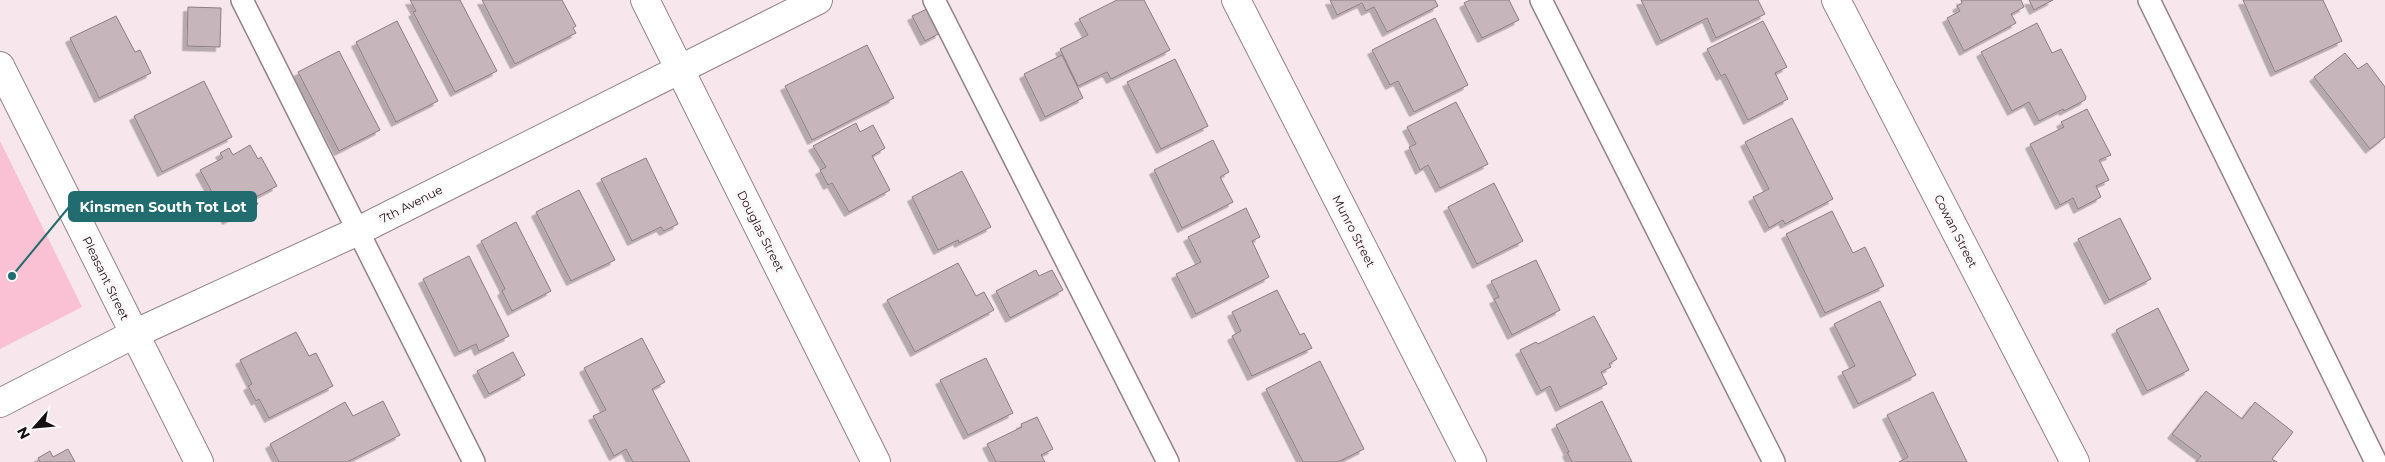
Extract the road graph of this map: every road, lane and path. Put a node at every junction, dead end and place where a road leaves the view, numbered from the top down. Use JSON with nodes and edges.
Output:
{"nodes":[{"id":1,"x":242,"y":0,"type":"edge"},
{"id":2,"x":645,"y":0,"type":"edge"},
{"id":3,"x":818,"y":0,"type":"edge"},
{"id":4,"x":934,"y":0,"type":"edge"},
{"id":5,"x":1236,"y":0,"type":"edge"},
{"id":6,"x":1540,"y":0,"type":"edge"},
{"id":7,"x":1836,"y":0,"type":"edge"},
{"id":8,"x":2149,"y":0,"type":"edge"},
{"id":9,"x":0,"y":66,"type":"edge"},
{"id":10,"x":680,"y":70,"type":"junction"},
{"id":11,"x":358,"y":231,"type":"junction"},
{"id":12,"x":134,"y":334,"type":"junction"},
{"id":13,"x":0,"y":403,"type":"edge"},
{"id":14,"x":199,"y":462,"type":"edge"},
{"id":15,"x":474,"y":462,"type":"edge"},
{"id":16,"x":876,"y":462,"type":"edge"},
{"id":17,"x":1168,"y":462,"type":"edge"},
{"id":18,"x":1472,"y":462,"type":"edge"},
{"id":19,"x":1774,"y":462,"type":"edge"},
{"id":20,"x":2075,"y":462,"type":"edge"},
{"id":21,"x":2376,"y":462,"type":"edge"}],
"edges":[{"from":1,"to":11,"type":"lane"},
{"from":2,"to":10,"type":"street","name":"Douglas Street"},
{"from":3,"to":10,"type":"street","name":"7th Avenue"},
{"from":4,"to":17,"type":"lane"},
{"from":5,"to":18,"type":"street","name":"Munro Street"},
{"from":6,"to":19,"type":"lane"},
{"from":7,"to":20,"type":"street","name":"Cowan Street"},
{"from":8,"to":21,"type":"lane"},
{"from":9,"to":12,"type":"street","name":"Pleasant Street"},
{"from":10,"to":11,"type":"street","name":"7th Avenue"},
{"from":10,"to":16,"type":"street","name":"Douglas Street"},
{"from":11,"to":12,"type":"street","name":"7th Avenue"},
{"from":11,"to":15,"type":"lane"},
{"from":12,"to":13,"type":"street","name":"7th Avenue"},
{"from":12,"to":14,"type":"street","name":"Pleasant Street"}]}
